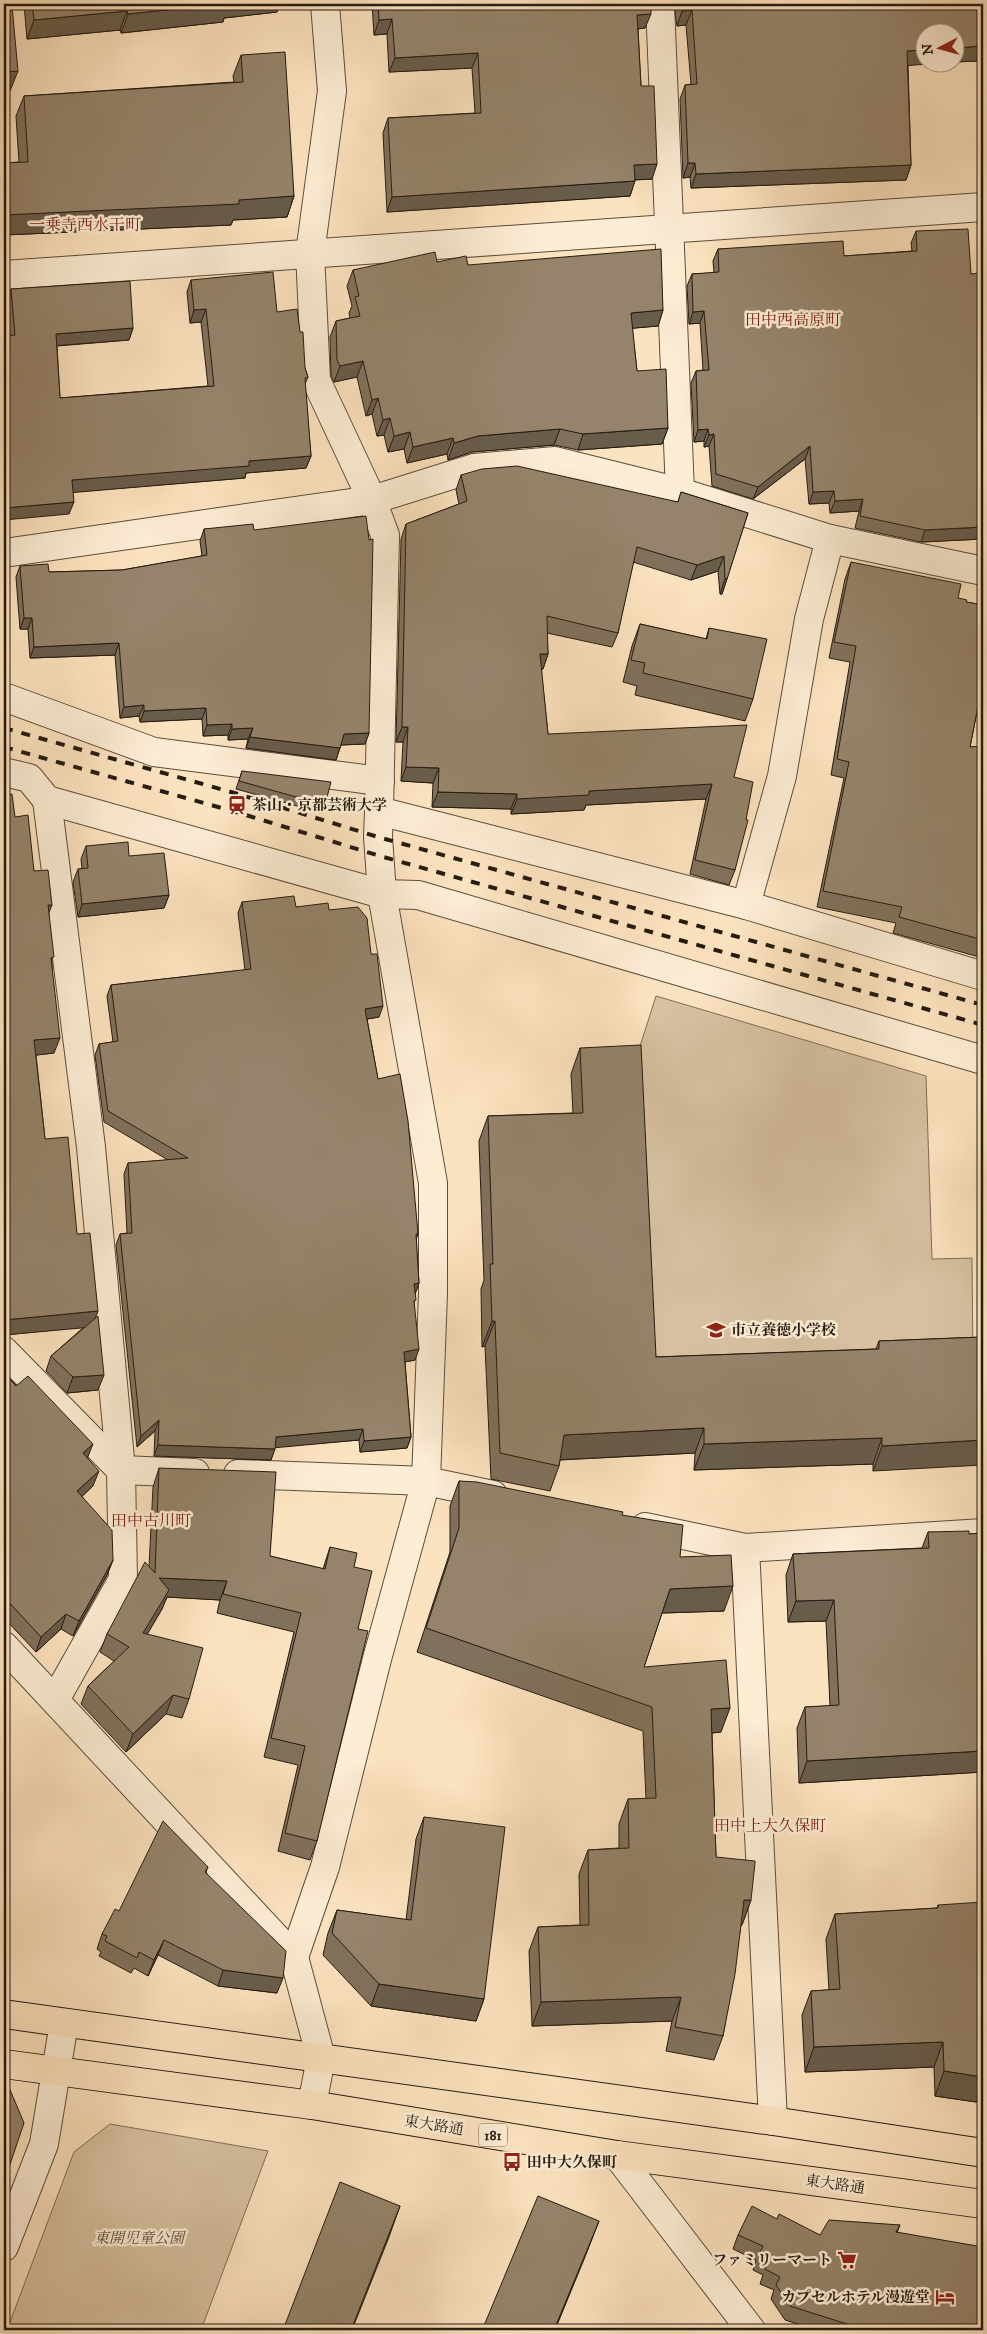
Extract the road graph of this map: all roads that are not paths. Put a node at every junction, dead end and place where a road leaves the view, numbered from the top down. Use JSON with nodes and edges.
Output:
{"nodes":[{"id":1,"x":325,"y":4,"type":"edge"},
{"id":2,"x":660,"y":4,"type":"edge"},
{"id":3,"x":983,"y":207,"type":"edge"},
{"id":4,"x":670,"y":229,"type":"junction"},
{"id":5,"x":310,"y":253,"type":"junction"},
{"id":6,"x":4,"y":275,"type":"edge"},
{"id":7,"x":680,"y":492,"type":"junction"},
{"id":8,"x":372,"y":500,"type":"junction"},
{"id":9,"x":830,"y":539,"type":"junction"},
{"id":10,"x":4,"y":553,"type":"edge"},
{"id":11,"x":983,"y":571,"type":"edge"},
{"id":12,"x":4,"y":697,"type":"edge"},
{"id":13,"x":4,"y":772,"type":"edge"},
{"id":14,"x":380,"y":781,"type":"junction"},
{"id":15,"x":48,"y":800,"type":"junction"},
{"id":16,"x":379,"y":811,"type":"junction"},
{"id":17,"x":382,"y":894,"type":"junction"},
{"id":18,"x":746,"y":906,"type":"junction"},
{"id":19,"x":983,"y":976,"type":"edge"},
{"id":20,"x":983,"y":1060,"type":"edge"},
{"id":21,"x":4,"y":1351,"type":"edge"},
{"id":22,"x":121,"y":1470,"type":"junction"},
{"id":23,"x":426,"y":1481,"type":"junction"},
{"id":24,"x":513,"y":1499,"type":"edge"},
{"id":25,"x":620,"y":1521,"type":"edge"},
{"id":26,"x":983,"y":1533,"type":"edge"},
{"id":27,"x":746,"y":1548,"type":"junction"},
{"id":28,"x":4,"y":1646,"type":"edge"},
{"id":29,"x":55,"y":1700,"type":"junction"},
{"id":30,"x":294,"y":1957,"type":"junction"},
{"id":31,"x":4,"y":2014,"type":"edge"},
{"id":32,"x":64,"y":2023,"type":"junction"},
{"id":33,"x":322,"y":2058,"type":"junction"},
{"id":34,"x":4,"y":2064,"type":"edge"},
{"id":35,"x":57,"y":2072,"type":"junction"},
{"id":36,"x":312,"y":2104,"type":"junction"},
{"id":37,"x":773,"y":2122,"type":"junction"},
{"id":38,"x":983,"y":2153,"type":"edge"},
{"id":39,"x":617,"y":2155,"type":"junction"},
{"id":40,"x":983,"y":2204,"type":"edge"},
{"id":41,"x":4,"y":2247,"type":"edge"},
{"id":42,"x":751,"y":2330,"type":"edge"}],
"edges":[{"from":1,"to":5,"type":"street"},
{"from":2,"to":4,"type":"street"},
{"from":3,"to":4,"type":"street"},
{"from":4,"to":5,"type":"street"},
{"from":4,"to":7,"type":"street"},
{"from":5,"to":6,"type":"street"},
{"from":5,"to":8,"type":"street"},
{"from":7,"to":8,"type":"street"},
{"from":7,"to":9,"type":"street"},
{"from":8,"to":10,"type":"street"},
{"from":8,"to":14,"type":"street"},
{"from":9,"to":11,"type":"street"},
{"from":9,"to":18,"type":"street"},
{"from":12,"to":14,"type":"street"},
{"from":13,"to":15,"type":"street"},
{"from":14,"to":16,"type":"street"},
{"from":15,"to":17,"type":"street"},
{"from":15,"to":22,"type":"street"},
{"from":16,"to":17,"type":"street"},
{"from":16,"to":18,"type":"street"},
{"from":17,"to":20,"type":"street"},
{"from":17,"to":23,"type":"street"},
{"from":18,"to":19,"type":"street"},
{"from":21,"to":22,"type":"street"},
{"from":22,"to":23,"type":"street"},
{"from":22,"to":29,"type":"street"},
{"from":23,"to":24,"type":"street"},
{"from":23,"to":30,"type":"street"},
{"from":25,"to":27,"type":"street"},
{"from":26,"to":27,"type":"street"},
{"from":27,"to":37,"type":"street"},
{"from":28,"to":29,"type":"street"},
{"from":29,"to":30,"type":"street"},
{"from":30,"to":33,"type":"street"},
{"from":31,"to":32,"type":"main road"},
{"from":32,"to":33,"type":"main road"},
{"from":32,"to":35,"type":"street"},
{"from":33,"to":36,"type":"street"},
{"from":33,"to":37,"type":"main road"},
{"from":34,"to":35,"type":"main road","name":"東大路通","number":"181"},
{"from":35,"to":36,"type":"main road","name":"東大路通","number":"181"},
{"from":35,"to":41,"type":"street"},
{"from":36,"to":39,"type":"main road","name":"東大路通","number":"181"},
{"from":37,"to":38,"type":"main road"},
{"from":39,"to":40,"type":"main road","name":"東大路通","number":"181"},
{"from":39,"to":42,"type":"street"}]}
